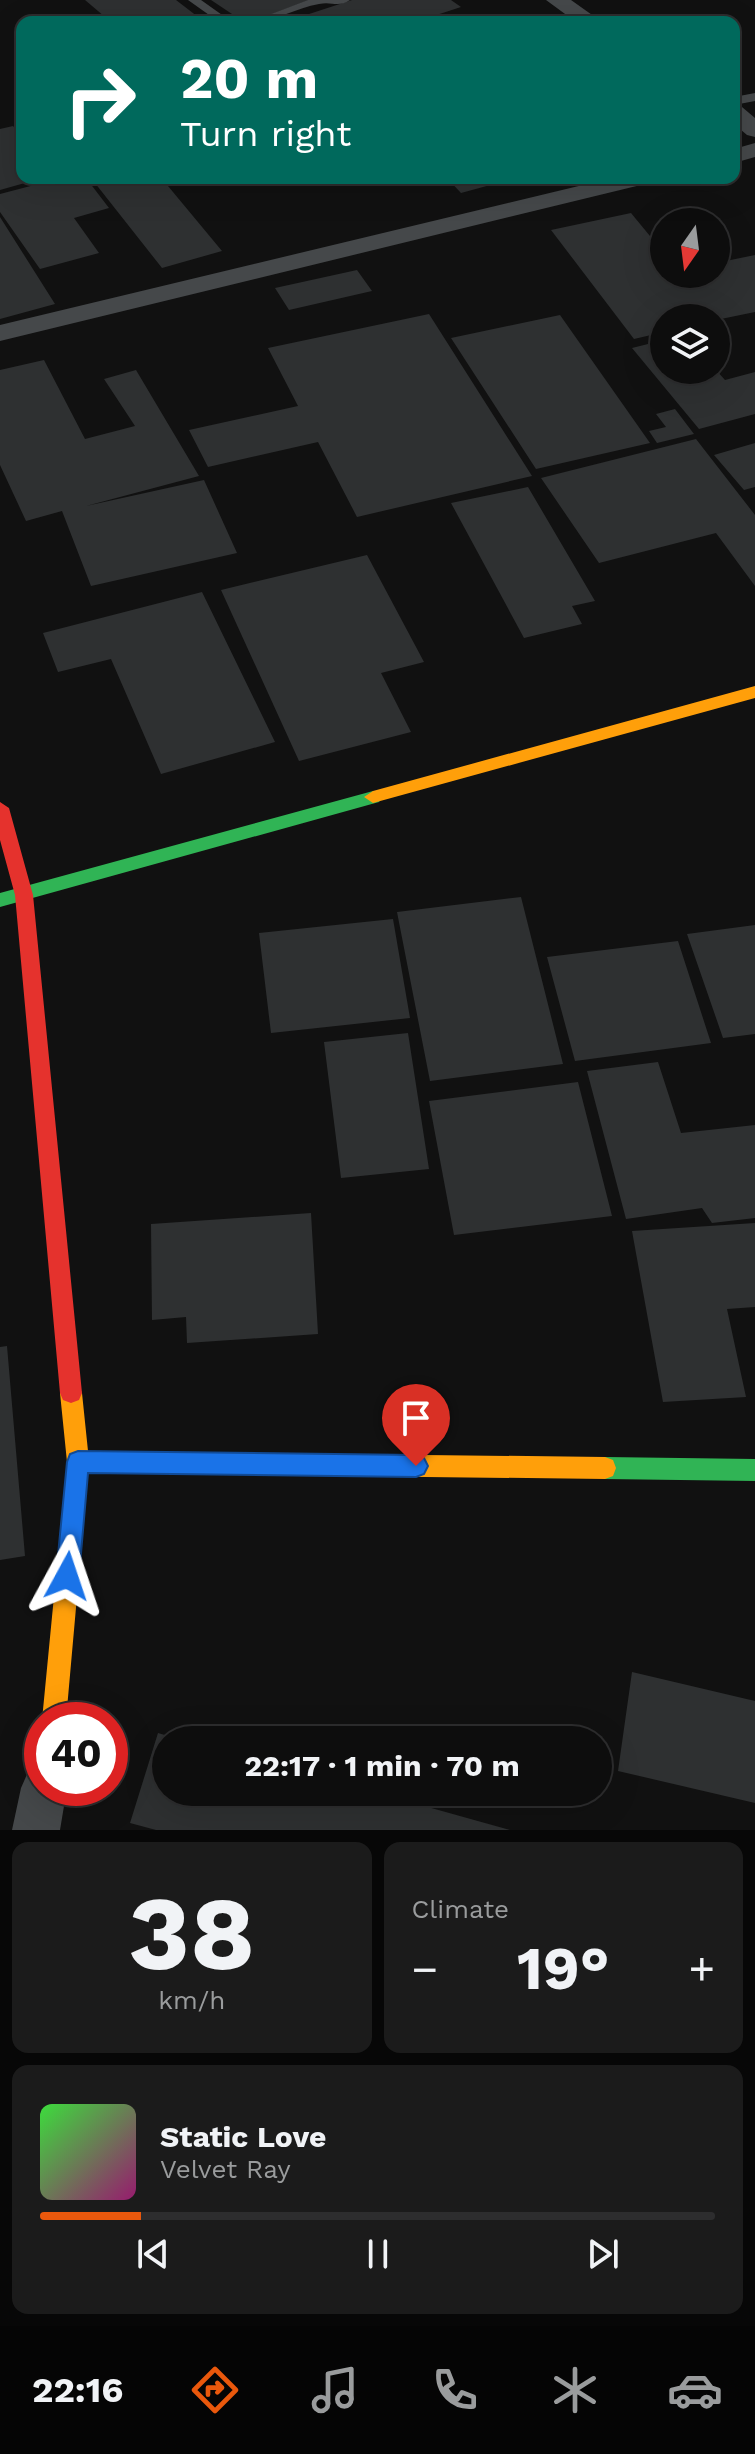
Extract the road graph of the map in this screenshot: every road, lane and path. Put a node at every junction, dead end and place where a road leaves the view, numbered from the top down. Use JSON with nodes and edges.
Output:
{"nodes":[{"id":1,"x":194,"y":0,"type":"edge"},
{"id":2,"x":319,"y":0,"type":"edge"},
{"id":3,"x":325,"y":0,"type":"edge"},
{"id":4,"x":344,"y":0,"type":"edge"},
{"id":5,"x":556,"y":0,"type":"edge"},
{"id":6,"x":290,"y":10,"type":"junction"},
{"id":7,"x":217,"y":16,"type":"edge"},
{"id":8,"x":273,"y":16,"type":"edge"},
{"id":9,"x":298,"y":16,"type":"edge"},
{"id":10,"x":580,"y":16,"type":"edge"},
{"id":11,"x":616,"y":184,"type":"edge"},
{"id":12,"x":0,"y":333,"type":"edge"},
{"id":13,"x":755,"y":692,"type":"edge"},
{"id":14,"x":0,"y":808,"type":"edge"},
{"id":15,"x":24,"y":895,"type":"junction"},
{"id":16,"x":0,"y":900,"type":"edge"},
{"id":17,"x":78,"y":1462,"type":"junction"},
{"id":18,"x":755,"y":1470,"type":"edge"},
{"id":19,"x":56,"y":1702,"type":"edge"},
{"id":20,"x":41,"y":1806,"type":"edge"},
{"id":21,"x":36,"y":1830,"type":"edge"}],
"edges":[{"from":1,"to":7,"type":"lane"},
{"from":2,"to":6,"type":"lane"},
{"from":3,"to":4,"type":"lane"},
{"from":5,"to":10,"type":"street"},
{"from":6,"to":8,"type":"lane"},
{"from":6,"to":9,"type":"lane"},
{"from":11,"to":12,"type":"street"},
{"from":13,"to":15,"type":"street"},
{"from":14,"to":15,"type":"street"},
{"from":15,"to":16,"type":"street"},
{"from":15,"to":17,"type":"street"},
{"from":17,"to":18,"type":"street"},
{"from":17,"to":19,"type":"street"},
{"from":20,"to":21,"type":"street"}]}
